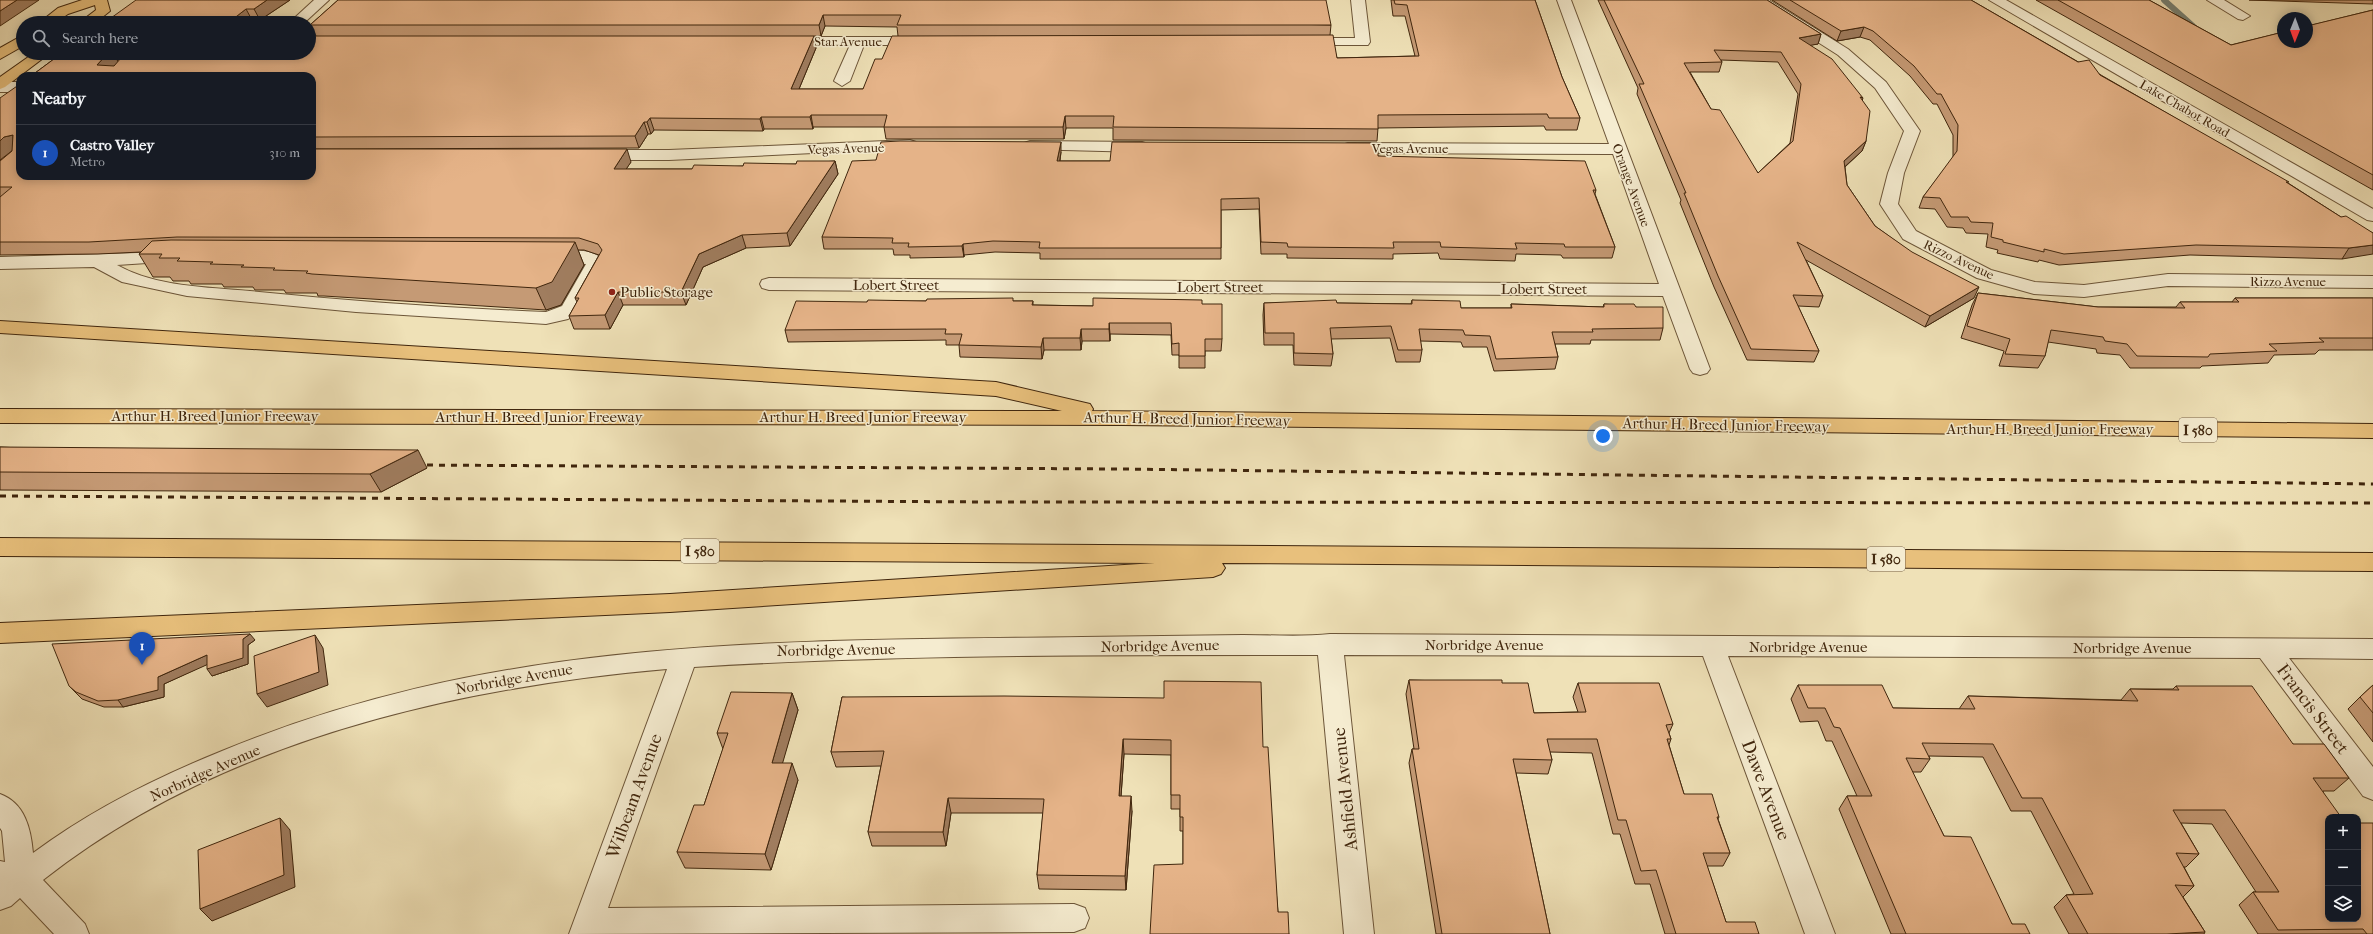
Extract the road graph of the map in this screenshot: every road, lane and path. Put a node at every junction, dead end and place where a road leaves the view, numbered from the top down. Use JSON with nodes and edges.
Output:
{"nodes":[{"id":1,"x":96,"y":0,"type":"edge"},
{"id":2,"x":100,"y":0,"type":"edge"},
{"id":3,"x":322,"y":0,"type":"edge"},
{"id":4,"x":1358,"y":0,"type":"edge"},
{"id":5,"x":1564,"y":0,"type":"edge"},
{"id":6,"x":1760,"y":0,"type":"edge"},
{"id":7,"x":1996,"y":0,"type":"edge"},
{"id":8,"x":2214,"y":0,"type":"edge"},
{"id":9,"x":56,"y":16,"type":"edge"},
{"id":10,"x":96,"y":16,"type":"edge"},
{"id":11,"x":304,"y":16,"type":"edge"},
{"id":12,"x":2243,"y":16,"type":"dead end"},
{"id":13,"x":771,"y":41,"type":"edge"},
{"id":14,"x":859,"y":41,"type":"junction"},
{"id":15,"x":938,"y":41,"type":"edge"},
{"id":16,"x":1292,"y":42,"type":"edge"},
{"id":17,"x":16,"y":44,"type":"edge"},
{"id":18,"x":0,"y":55,"type":"edge"},
{"id":19,"x":33,"y":60,"type":"edge"},
{"id":20,"x":16,"y":72,"type":"edge"},
{"id":21,"x":17,"y":72,"type":"edge"},
{"id":22,"x":842,"y":81,"type":"dead end"},
{"id":23,"x":0,"y":84,"type":"edge"},
{"id":24,"x":0,"y":87,"type":"edge"},
{"id":25,"x":16,"y":87,"type":"edge"},
{"id":26,"x":926,"y":146,"type":"edge"},
{"id":27,"x":1013,"y":146,"type":"edge"},
{"id":28,"x":1156,"y":147,"type":"edge"},
{"id":29,"x":1330,"y":148,"type":"edge"},
{"id":30,"x":1619,"y":149,"type":"junction"},
{"id":31,"x":0,"y":154,"type":"edge"},
{"id":32,"x":16,"y":154,"type":"edge"},
{"id":33,"x":582,"y":155,"type":"edge"},
{"id":34,"x":16,"y":157,"type":"edge"},
{"id":35,"x":0,"y":170,"type":"edge"},
{"id":36,"x":2373,"y":216,"type":"edge"},
{"id":37,"x":185,"y":256,"type":"edge"},
{"id":38,"x":536,"y":257,"type":"edge"},
{"id":39,"x":98,"y":261,"type":"junction"},
{"id":40,"x":0,"y":263,"type":"edge"},
{"id":41,"x":2373,"y":282,"type":"edge"},
{"id":42,"x":769,"y":284,"type":"dead end"},
{"id":43,"x":1671,"y":290,"type":"junction"},
{"id":44,"x":0,"y":328,"type":"edge"},
{"id":45,"x":1700,"y":369,"type":"dead end"},
{"id":46,"x":0,"y":416,"type":"edge"},
{"id":47,"x":1123,"y":418,"type":"junction"},
{"id":48,"x":2373,"y":431,"type":"edge"},
{"id":49,"x":0,"y":547,"type":"edge"},
{"id":50,"x":1400,"y":556,"type":"junction"},
{"id":51,"x":2373,"y":562,"type":"edge"},
{"id":52,"x":0,"y":633,"type":"edge"},
{"id":53,"x":1330,"y":644,"type":"junction"},
{"id":54,"x":1712,"y":646,"type":"junction"},
{"id":55,"x":2267,"y":648,"type":"junction"},
{"id":56,"x":2373,"y":649,"type":"edge"},
{"id":57,"x":684,"y":658,"type":"junction"},
{"id":58,"x":2373,"y":788,"type":"edge"},
{"id":59,"x":0,"y":806,"type":"edge"},
{"id":60,"x":7,"y":883,"type":"edge"},
{"id":61,"x":1074,"y":918,"type":"dead end"},
{"id":62,"x":586,"y":928,"type":"edge"},
{"id":63,"x":74,"y":934,"type":"edge"},
{"id":64,"x":1359,"y":934,"type":"edge"},
{"id":65,"x":1820,"y":934,"type":"edge"}],
"edges":[{"from":1,"to":9,"type":"main road"},
{"from":2,"to":10,"type":"main road"},
{"from":3,"to":11,"type":"street"},
{"from":4,"to":16,"type":"street"},
{"from":5,"to":30,"type":"street","name":"Orange Avenue"},
{"from":6,"to":41,"type":"street","name":"Rizzo Avenue"},
{"from":7,"to":36,"type":"street","name":"Lake Chabot Road"},
{"from":8,"to":12,"type":"street"},
{"from":13,"to":14,"type":"street","name":"Star Avenue"},
{"from":14,"to":15,"type":"street","name":"Star Avenue"},
{"from":14,"to":22,"type":"street"},
{"from":17,"to":18,"type":"main road"},
{"from":19,"to":21,"type":"main road"},
{"from":20,"to":23,"type":"main road"},
{"from":24,"to":25,"type":"street"},
{"from":26,"to":33,"type":"street","name":"Vegas Avenue"},
{"from":27,"to":28,"type":"street"},
{"from":29,"to":30,"type":"street","name":"Vegas Avenue"},
{"from":30,"to":43,"type":"street","name":"Orange Avenue"},
{"from":31,"to":32,"type":"street"},
{"from":34,"to":35,"type":"street"},
{"from":37,"to":39,"type":"street"},
{"from":38,"to":39,"type":"street"},
{"from":39,"to":40,"type":"street"},
{"from":42,"to":43,"type":"street","name":"Lobert Street"},
{"from":43,"to":45,"type":"street","name":"Orange Avenue"},
{"from":44,"to":47,"type":"main road"},
{"from":46,"to":47,"type":"main road","name":"Arthur H. Breed Junior Freeway","number":"I 580"},
{"from":47,"to":48,"type":"main road","name":"Arthur H. Breed Junior Freeway","number":"I 580"},
{"from":49,"to":50,"type":"main road","number":"I 580"},
{"from":50,"to":51,"type":"main road","number":"I 580"},
{"from":50,"to":52,"type":"main road"},
{"from":53,"to":54,"type":"street","name":"Norbridge Avenue"},
{"from":53,"to":57,"type":"street","name":"Norbridge Avenue"},
{"from":53,"to":64,"type":"street","name":"Ashfield Avenue"},
{"from":54,"to":55,"type":"street","name":"Norbridge Avenue"},
{"from":54,"to":65,"type":"street","name":"Dawe Avenue"},
{"from":55,"to":56,"type":"street","name":"Norbridge Avenue"},
{"from":55,"to":58,"type":"street","name":"Francis Street"},
{"from":57,"to":60,"type":"street","name":"Norbridge Avenue"},
{"from":57,"to":62,"type":"street","name":"Wilbeam Avenue"},
{"from":59,"to":60,"type":"street"},
{"from":60,"to":63,"type":"street"},
{"from":61,"to":62,"type":"street"}]}
